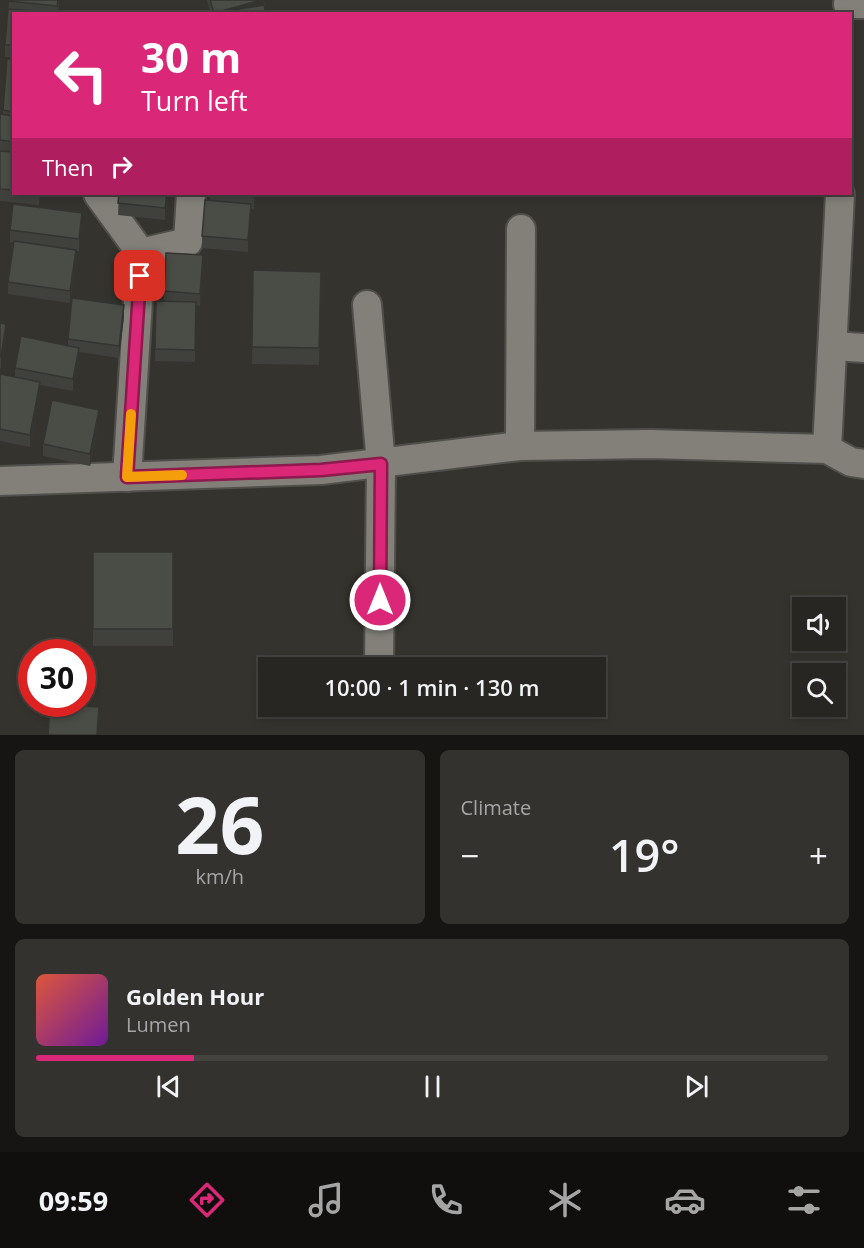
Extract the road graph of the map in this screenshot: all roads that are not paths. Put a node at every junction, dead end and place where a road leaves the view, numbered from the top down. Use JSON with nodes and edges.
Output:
{"nodes":[{"id":1,"x":99,"y":195,"type":"edge"},
{"id":2,"x":191,"y":195,"type":"edge"},
{"id":3,"x":840,"y":195,"type":"edge"},
{"id":4,"x":521,"y":229,"type":"dead end"},
{"id":5,"x":141,"y":253,"type":"junction"},
{"id":6,"x":367,"y":305,"type":"dead end"},
{"id":7,"x":833,"y":346,"type":"junction"},
{"id":8,"x":864,"y":348,"type":"edge"},
{"id":9,"x":520,"y":446,"type":"junction"},
{"id":10,"x":827,"y":449,"type":"junction"},
{"id":11,"x":381,"y":464,"type":"junction"},
{"id":12,"x":864,"y":464,"type":"edge"},
{"id":13,"x":127,"y":477,"type":"junction"},
{"id":14,"x":0,"y":482,"type":"edge"},
{"id":15,"x":380,"y":657,"type":"edge"}],
"edges":[{"from":1,"to":5,"type":"street"},
{"from":2,"to":5,"type":"street"},
{"from":3,"to":7,"type":"street"},
{"from":4,"to":9,"type":"street"},
{"from":5,"to":13,"type":"street"},
{"from":6,"to":11,"type":"street"},
{"from":7,"to":8,"type":"street"},
{"from":7,"to":10,"type":"street"},
{"from":9,"to":10,"type":"street"},
{"from":9,"to":11,"type":"street"},
{"from":10,"to":12,"type":"street"},
{"from":11,"to":13,"type":"street"},
{"from":11,"to":15,"type":"street"},
{"from":13,"to":14,"type":"street"}]}
